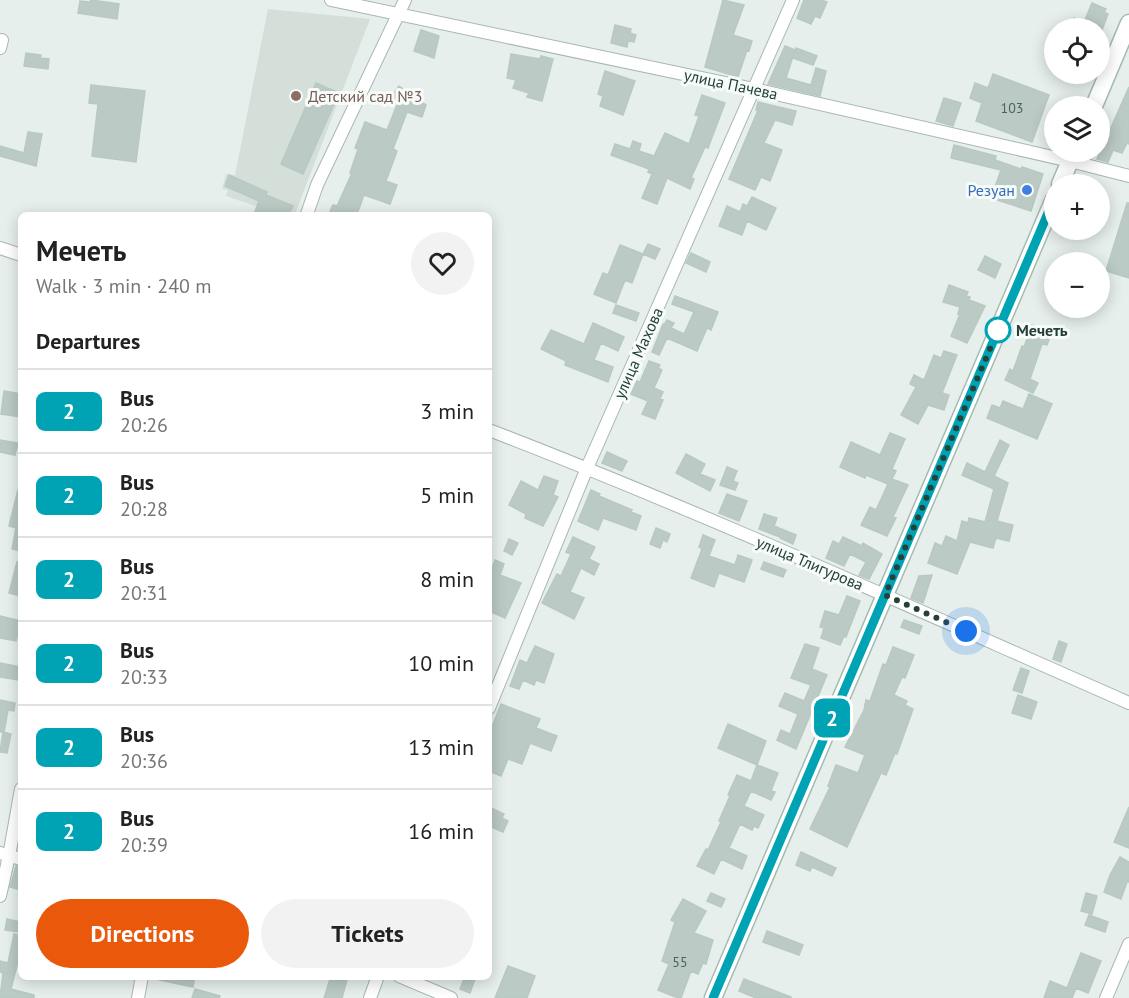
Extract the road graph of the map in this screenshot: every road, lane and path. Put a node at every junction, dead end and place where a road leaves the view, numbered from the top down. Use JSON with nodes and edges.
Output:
{"nodes":[{"id":1,"x":331,"y":0,"type":"edge"},
{"id":2,"x":405,"y":0,"type":"edge"},
{"id":3,"x":793,"y":0,"type":"edge"},
{"id":4,"x":399,"y":13,"type":"junction"},
{"id":5,"x":1129,"y":23,"type":"edge"},
{"id":6,"x":754,"y":89,"type":"junction"},
{"id":7,"x":1098,"y":96,"type":"edge"},
{"id":8,"x":1044,"y":150,"type":"edge"},
{"id":9,"x":1088,"y":162,"type":"edge"},
{"id":10,"x":1129,"y":177,"type":"edge"},
{"id":11,"x":308,"y":212,"type":"edge"},
{"id":12,"x":1044,"y":221,"type":"edge"},
{"id":13,"x":0,"y":248,"type":"edge"},
{"id":14,"x":18,"y":254,"type":"edge"},
{"id":15,"x":492,"y":431,"type":"edge"},
{"id":16,"x":587,"y":468,"type":"junction"},
{"id":17,"x":885,"y":595,"type":"junction"},
{"id":18,"x":492,"y":701,"type":"edge"},
{"id":19,"x":1129,"y":703,"type":"edge"},
{"id":20,"x":18,"y":807,"type":"edge"},
{"id":21,"x":10,"y":856,"type":"edge"},
{"id":22,"x":0,"y":896,"type":"edge"},
{"id":23,"x":1129,"y":944,"type":"edge"},
{"id":24,"x":140,"y":980,"type":"edge"},
{"id":25,"x":377,"y":980,"type":"edge"},
{"id":26,"x":408,"y":980,"type":"edge"},
{"id":27,"x":138,"y":998,"type":"edge"},
{"id":28,"x":370,"y":998,"type":"edge"},
{"id":29,"x":451,"y":998,"type":"edge"},
{"id":30,"x":713,"y":998,"type":"edge"},
{"id":31,"x":1106,"y":998,"type":"edge"}],
"edges":[{"from":1,"to":4,"type":"street","name":"улица Пачева"},
{"from":2,"to":4,"type":"street"},
{"from":3,"to":6,"type":"street","name":"улица Махова"},
{"from":4,"to":6,"type":"street","name":"улица Пачева"},
{"from":4,"to":11,"type":"street"},
{"from":5,"to":7,"type":"main road"},
{"from":6,"to":8,"type":"street","name":"улица Пачева"},
{"from":6,"to":16,"type":"street","name":"улица Махова"},
{"from":9,"to":10,"type":"street","name":"улица Пачева"},
{"from":12,"to":17,"type":"main road"},
{"from":13,"to":14,"type":"street"},
{"from":15,"to":16,"type":"street","name":"улица Тлигурова"},
{"from":16,"to":17,"type":"street","name":"улица Тлигурова"},
{"from":16,"to":18,"type":"street","name":"улица Махова"},
{"from":17,"to":19,"type":"street","name":"улица Тлигурова"},
{"from":17,"to":30,"type":"main road"},
{"from":20,"to":21,"type":"street"},
{"from":21,"to":22,"type":"street"},
{"from":23,"to":31,"type":"street"},
{"from":24,"to":27,"type":"street"},
{"from":25,"to":28,"type":"street"},
{"from":26,"to":29,"type":"street"}]}
